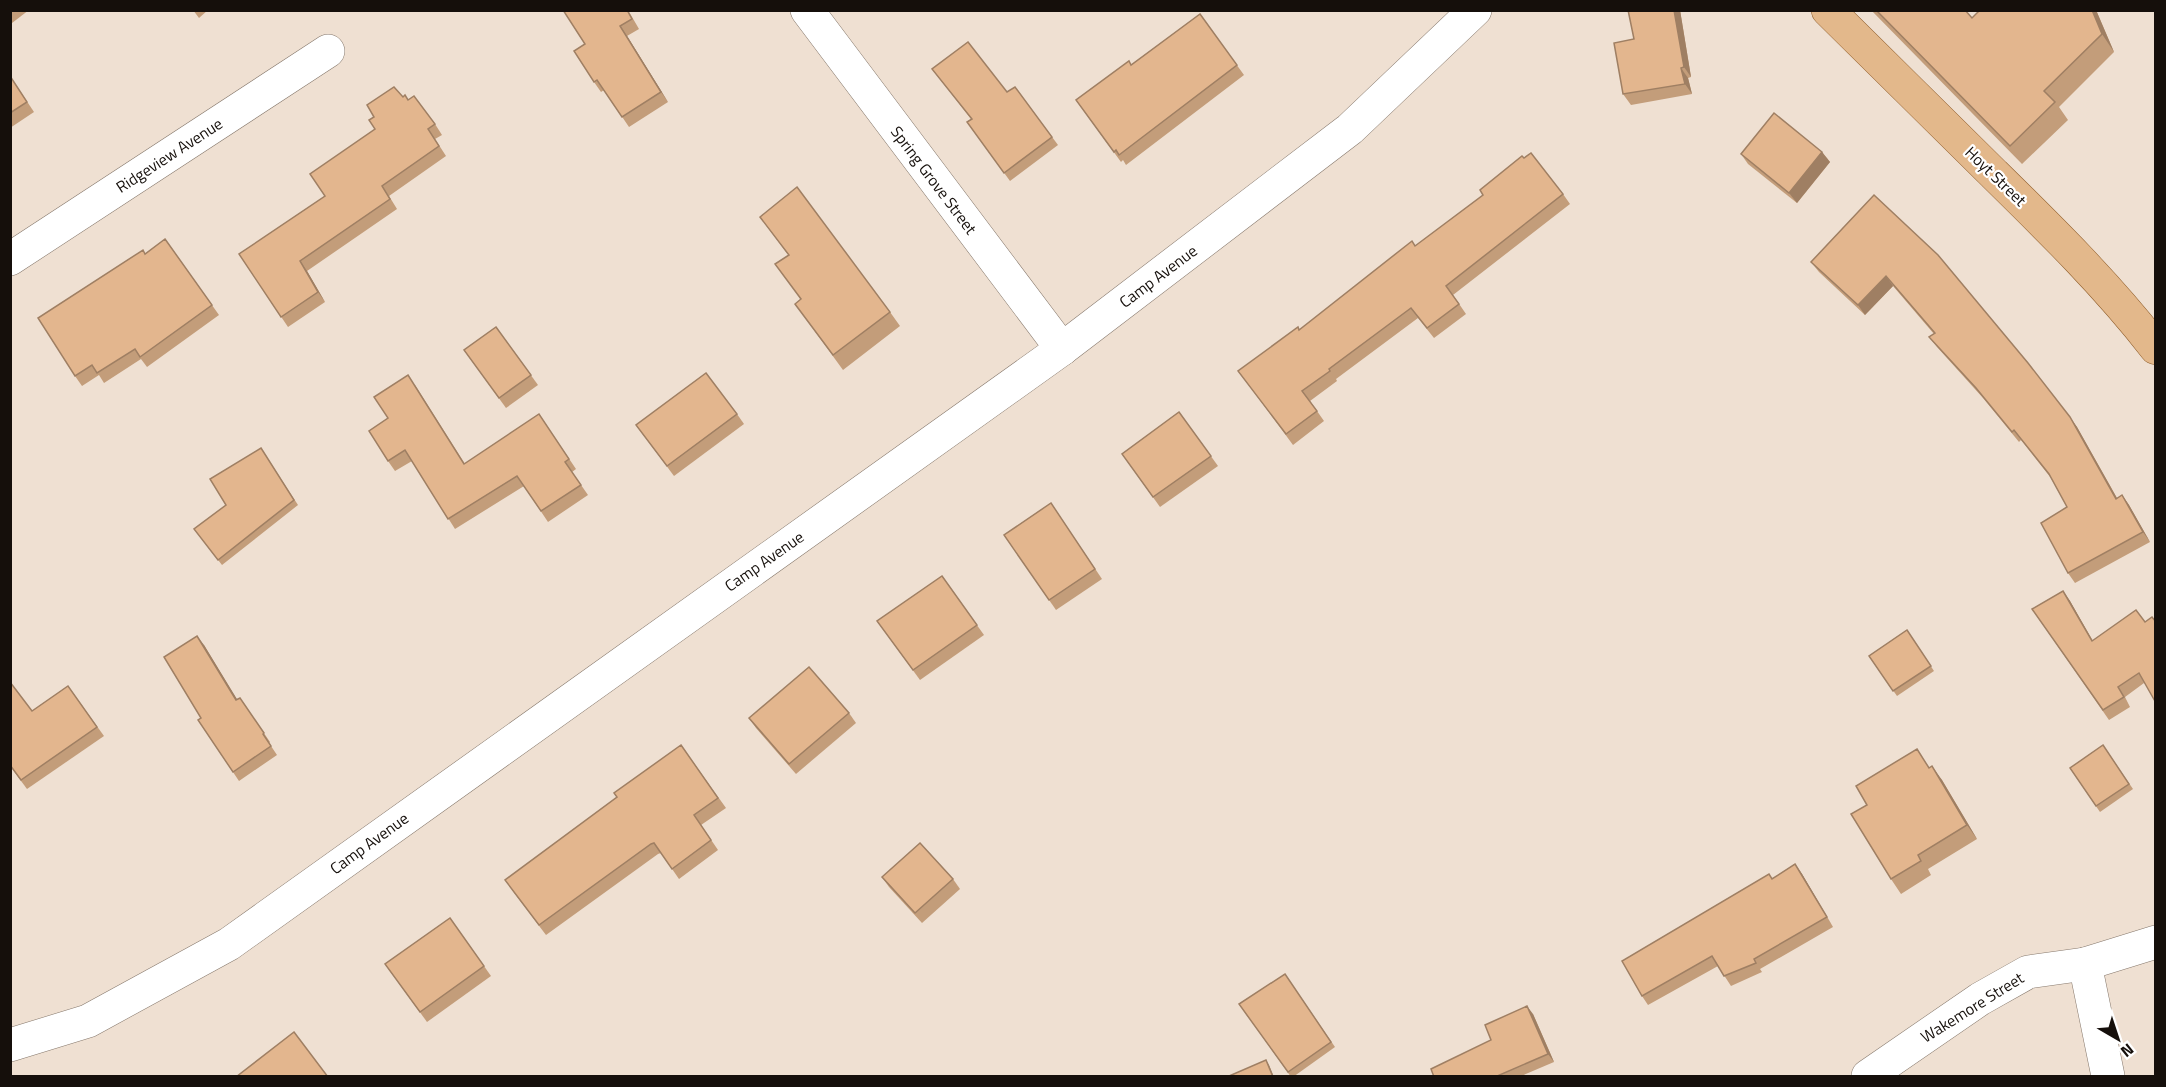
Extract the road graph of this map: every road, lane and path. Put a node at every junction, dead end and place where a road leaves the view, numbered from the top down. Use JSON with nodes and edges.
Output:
{"nodes":[{"id":1,"x":807,"y":10,"type":"edge"},
{"id":2,"x":1475,"y":10,"type":"edge"},
{"id":3,"x":1828,"y":10,"type":"edge"},
{"id":4,"x":328,"y":51,"type":"dead end"},
{"id":5,"x":10,"y":259,"type":"edge"},
{"id":6,"x":2156,"y":348,"type":"edge"},
{"id":7,"x":1062,"y":349,"type":"junction"},
{"id":8,"x":2156,"y":942,"type":"edge"},
{"id":9,"x":2085,"y":964,"type":"junction"},
{"id":10,"x":10,"y":1045,"type":"edge"},
{"id":11,"x":1868,"y":1077,"type":"edge"},
{"id":12,"x":2108,"y":1077,"type":"edge"}],
"edges":[{"from":1,"to":7,"type":"street","name":"Spring Grove Street"},
{"from":2,"to":7,"type":"street","name":"Camp Avenue"},
{"from":3,"to":6,"type":"main road","name":"Hoyt Street"},
{"from":4,"to":5,"type":"street","name":"Ridgeview Avenue"},
{"from":7,"to":10,"type":"street","name":"Camp Avenue"},
{"from":8,"to":9,"type":"street","name":"Wakemore Street"},
{"from":9,"to":11,"type":"street","name":"Wakemore Street"},
{"from":9,"to":12,"type":"street"}]}
